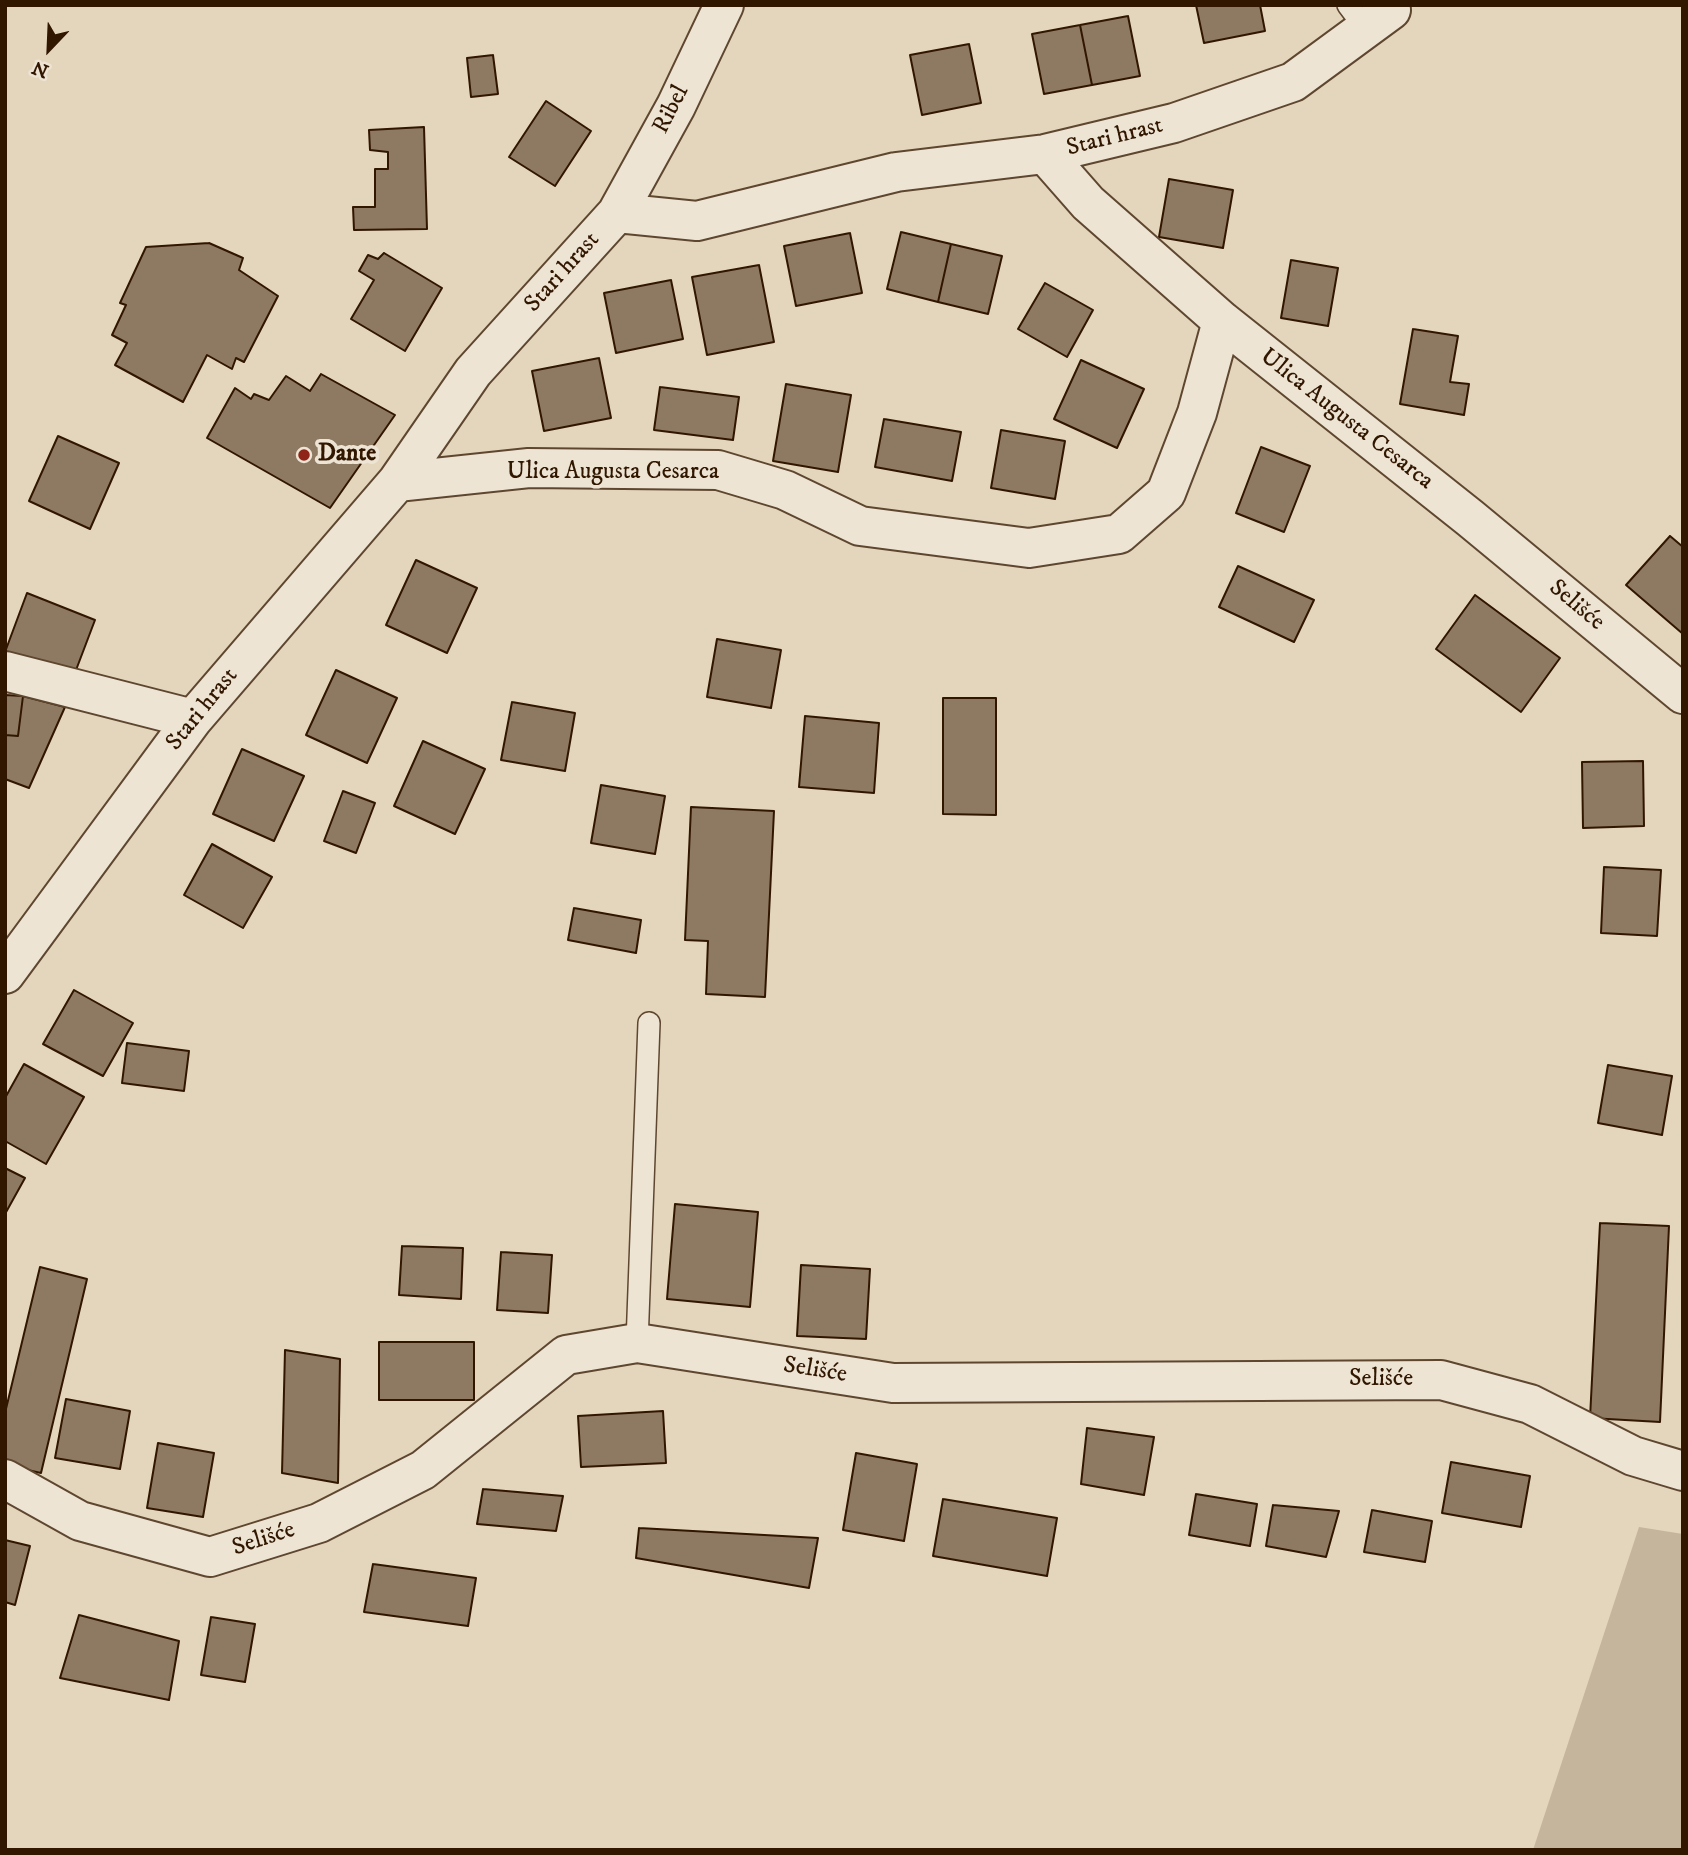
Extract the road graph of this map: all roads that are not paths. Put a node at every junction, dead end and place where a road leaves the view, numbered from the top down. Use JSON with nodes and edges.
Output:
{"nodes":[{"id":1,"x":724,"y":5,"type":"edge"},
{"id":2,"x":1375,"y":12,"type":"edge"},
{"id":3,"x":1045,"y":154,"type":"junction"},
{"id":4,"x":617,"y":213,"type":"junction"},
{"id":5,"x":1222,"y":321,"type":"junction"},
{"id":6,"x":397,"y":482,"type":"junction"},
{"id":7,"x":1470,"y":518,"type":"joint"},
{"id":8,"x":5,"y":671,"type":"edge"},
{"id":9,"x":1683,"y":694,"type":"edge"},
{"id":10,"x":193,"y":719,"type":"junction"},
{"id":11,"x":5,"y":974,"type":"edge"},
{"id":12,"x":649,"y":1023,"type":"dead end"},
{"id":13,"x":637,"y":1343,"type":"junction"},
{"id":14,"x":1683,"y":1471,"type":"edge"},
{"id":15,"x":5,"y":1479,"type":"edge"}],
"edges":[{"from":1,"to":4,"type":"street","name":"Ribel"},
{"from":2,"to":3,"type":"street","name":"Stari hrast"},
{"from":3,"to":4,"type":"street","name":"Stari hrast"},
{"from":3,"to":5,"type":"street","name":"Ulica Augusta Cesarca"},
{"from":4,"to":6,"type":"street","name":"Stari hrast"},
{"from":5,"to":6,"type":"street","name":"Ulica Augusta Cesarca"},
{"from":5,"to":7,"type":"street","name":"Ulica Augusta Cesarca"},
{"from":6,"to":10,"type":"street","name":"Stari hrast"},
{"from":7,"to":9,"type":"street","name":"Selišće"},
{"from":8,"to":10,"type":"street"},
{"from":10,"to":11,"type":"street","name":"Stari hrast"},
{"from":12,"to":13,"type":"lane"},
{"from":13,"to":14,"type":"street","name":"Selišće"},
{"from":13,"to":15,"type":"street","name":"Selišće"}]}
